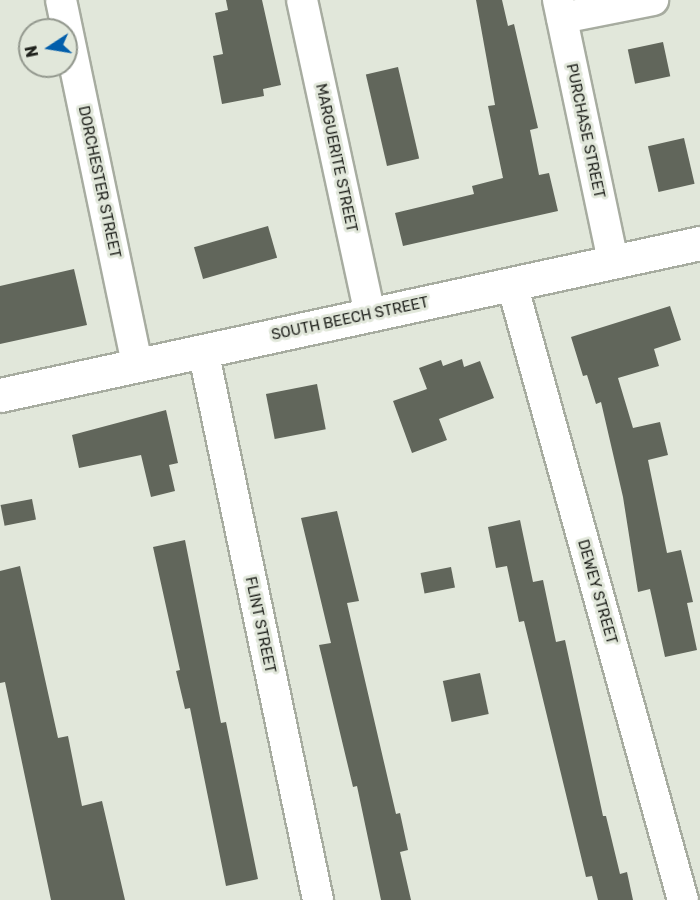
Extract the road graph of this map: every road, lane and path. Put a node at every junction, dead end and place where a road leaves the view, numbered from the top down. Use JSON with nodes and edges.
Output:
{"nodes":[{"id":1,"x":61,"y":0,"type":"edge"},
{"id":2,"x":302,"y":0,"type":"edge"},
{"id":3,"x":653,"y":0,"type":"edge"},
{"id":4,"x":560,"y":9,"type":"edge"},
{"id":5,"x":700,"y":243,"type":"edge"},
{"id":6,"x":613,"y":262,"type":"junction"},
{"id":7,"x":512,"y":284,"type":"junction"},
{"id":8,"x":370,"y":315,"type":"junction"},
{"id":9,"x":203,"y":350,"type":"junction"},
{"id":10,"x":137,"y":363,"type":"junction"},
{"id":11,"x":0,"y":394,"type":"edge"},
{"id":12,"x":318,"y":900,"type":"edge"},
{"id":13,"x":683,"y":900,"type":"edge"}],
"edges":[{"from":1,"to":10,"type":"street","name":"DORCHESTER STREET"},
{"from":2,"to":8,"type":"street","name":"MARGUERITE STREET"},
{"from":3,"to":4,"type":"street"},
{"from":4,"to":6,"type":"street","name":"PURCHASE STREET"},
{"from":5,"to":6,"type":"street","name":"SOUTH BEECH STREET"},
{"from":6,"to":7,"type":"street","name":"SOUTH BEECH STREET"},
{"from":7,"to":8,"type":"street","name":"SOUTH BEECH STREET"},
{"from":7,"to":13,"type":"street","name":"DEWEY STREET"},
{"from":8,"to":9,"type":"street","name":"SOUTH BEECH STREET"},
{"from":9,"to":10,"type":"street","name":"SOUTH BEECH STREET"},
{"from":9,"to":12,"type":"street","name":"FLINT STREET"},
{"from":10,"to":11,"type":"street","name":"SOUTH BEECH STREET"}]}
